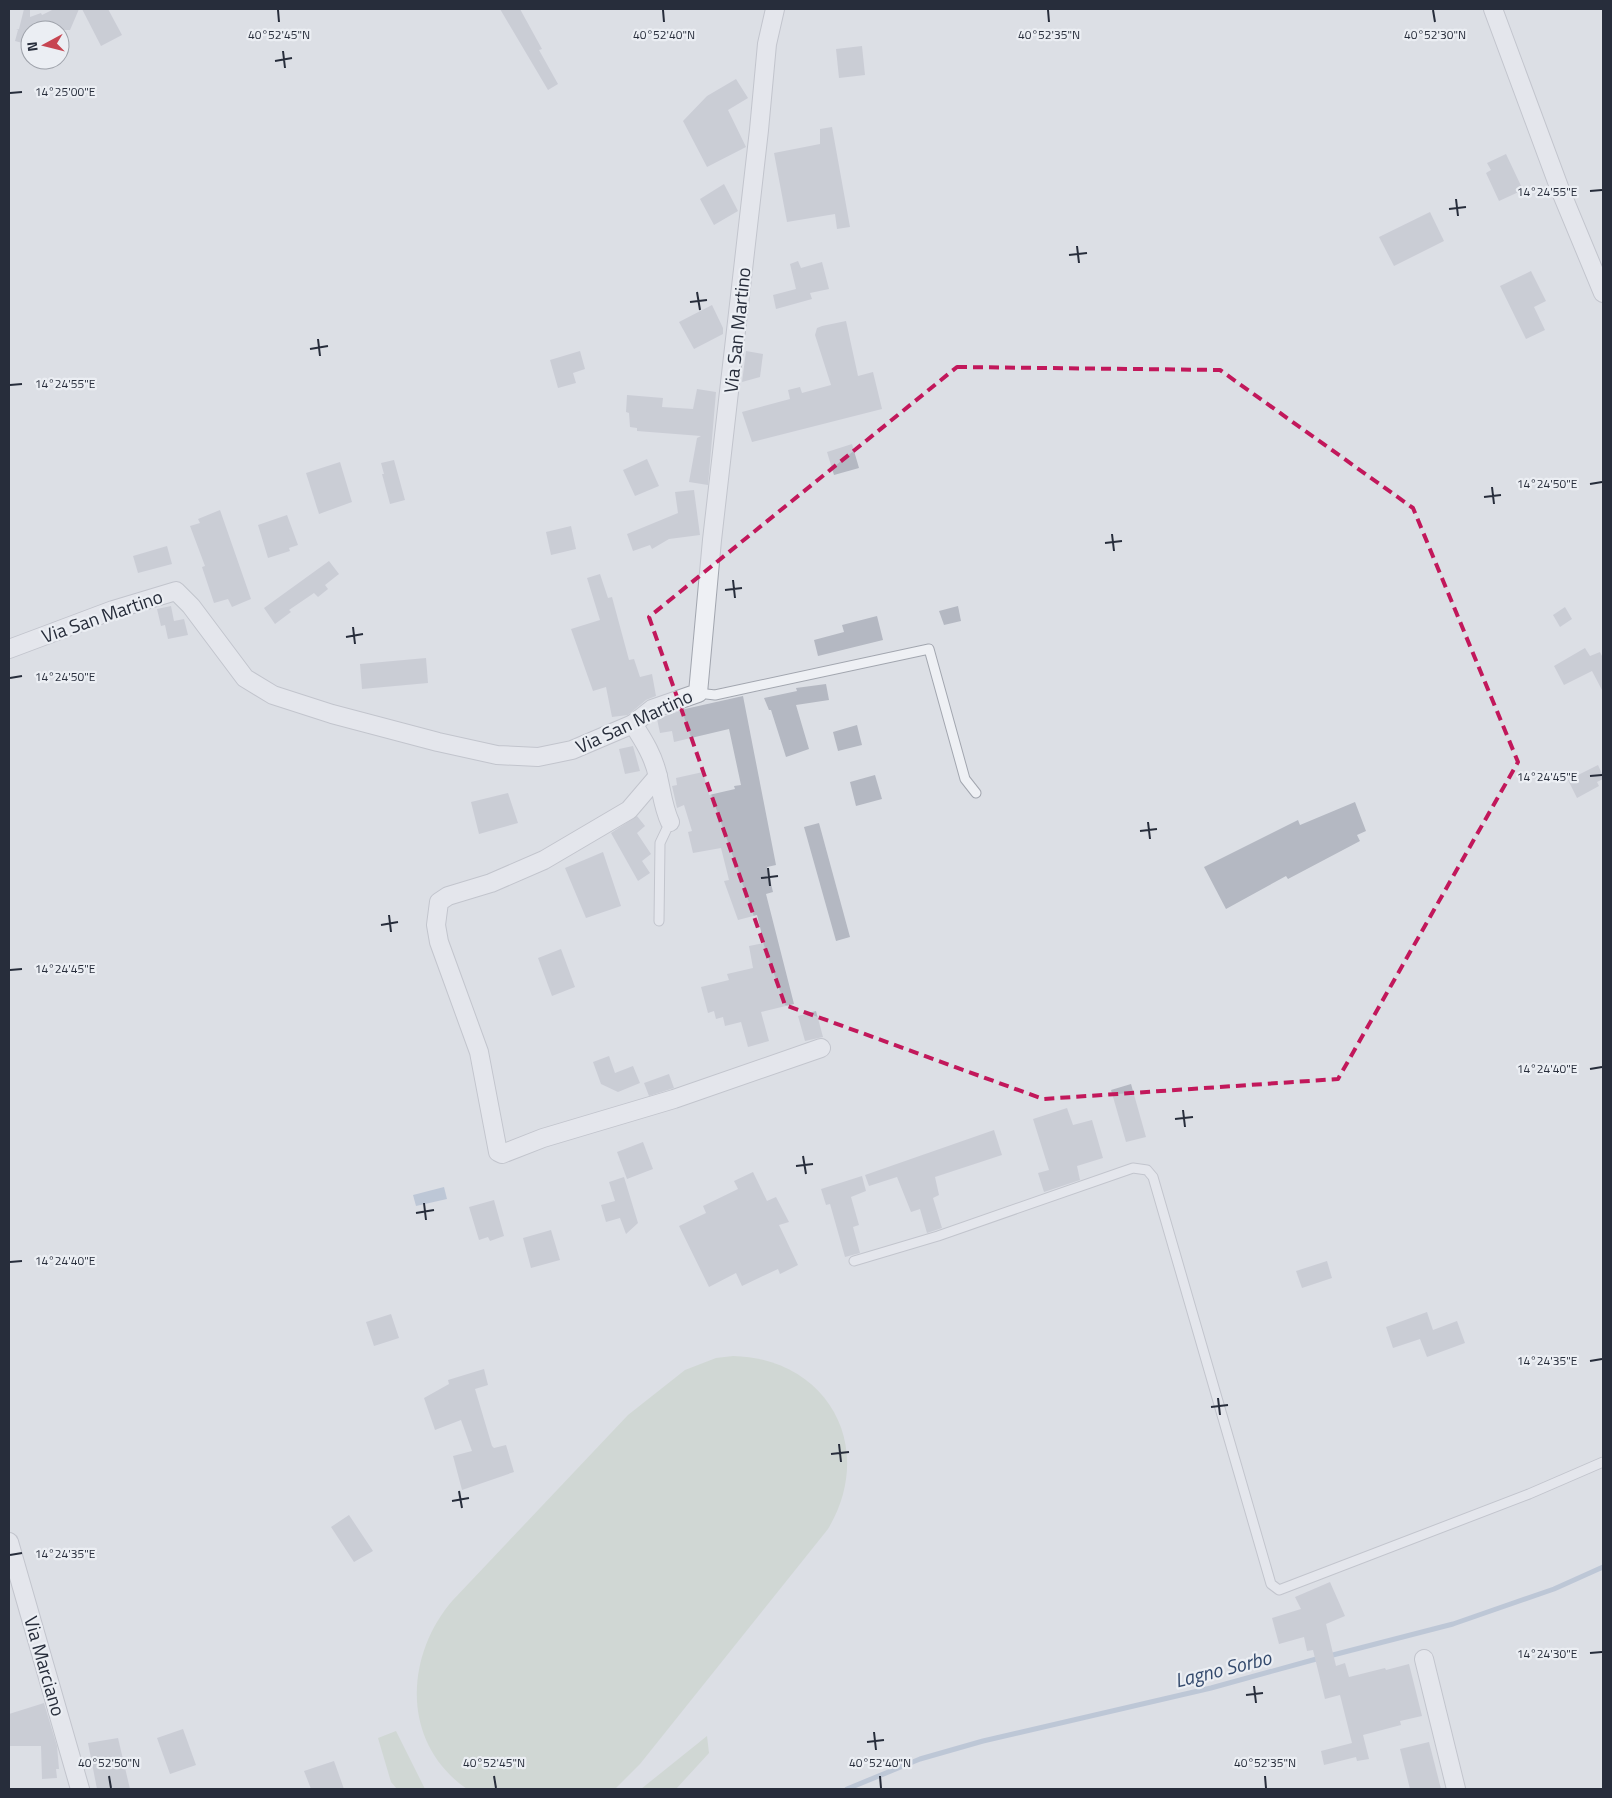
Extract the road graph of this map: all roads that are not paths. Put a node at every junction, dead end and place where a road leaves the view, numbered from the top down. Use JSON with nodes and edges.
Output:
{"nodes":[{"id":1,"x":775,"y":9,"type":"edge"},
{"id":2,"x":1493,"y":9,"type":"edge"},
{"id":3,"x":1603,"y":293,"type":"edge"},
{"id":4,"x":9,"y":649,"type":"edge"},
{"id":5,"x":698,"y":693,"type":"junction"},
{"id":6,"x":633,"y":724,"type":"junction"},
{"id":7,"x":658,"y":776,"type":"junction"},
{"id":8,"x":976,"y":792,"type":"dead end"},
{"id":9,"x":670,"y":822,"type":"joint"},
{"id":10,"x":659,"y":921,"type":"dead end"},
{"id":11,"x":821,"y":1048,"type":"dead end"},
{"id":12,"x":854,"y":1261,"type":"dead end"},
{"id":13,"x":1603,"y":1462,"type":"edge"},
{"id":14,"x":9,"y":1542,"type":"edge"},
{"id":15,"x":1424,"y":1659,"type":"dead end"},
{"id":16,"x":80,"y":1789,"type":"edge"},
{"id":17,"x":1456,"y":1789,"type":"edge"}],
"edges":[{"from":1,"to":5,"type":"street","name":"Via San Martino"},
{"from":2,"to":3,"type":"street"},
{"from":4,"to":6,"type":"street","name":"Via San Martino"},
{"from":5,"to":6,"type":"street","name":"Via San Martino"},
{"from":5,"to":8,"type":"lane"},
{"from":6,"to":7,"type":"street"},
{"from":7,"to":9,"type":"street"},
{"from":7,"to":11,"type":"street"},
{"from":9,"to":10,"type":"lane"},
{"from":12,"to":13,"type":"lane"},
{"from":14,"to":16,"type":"street","name":"Via Marciano"},
{"from":15,"to":17,"type":"street"}]}
